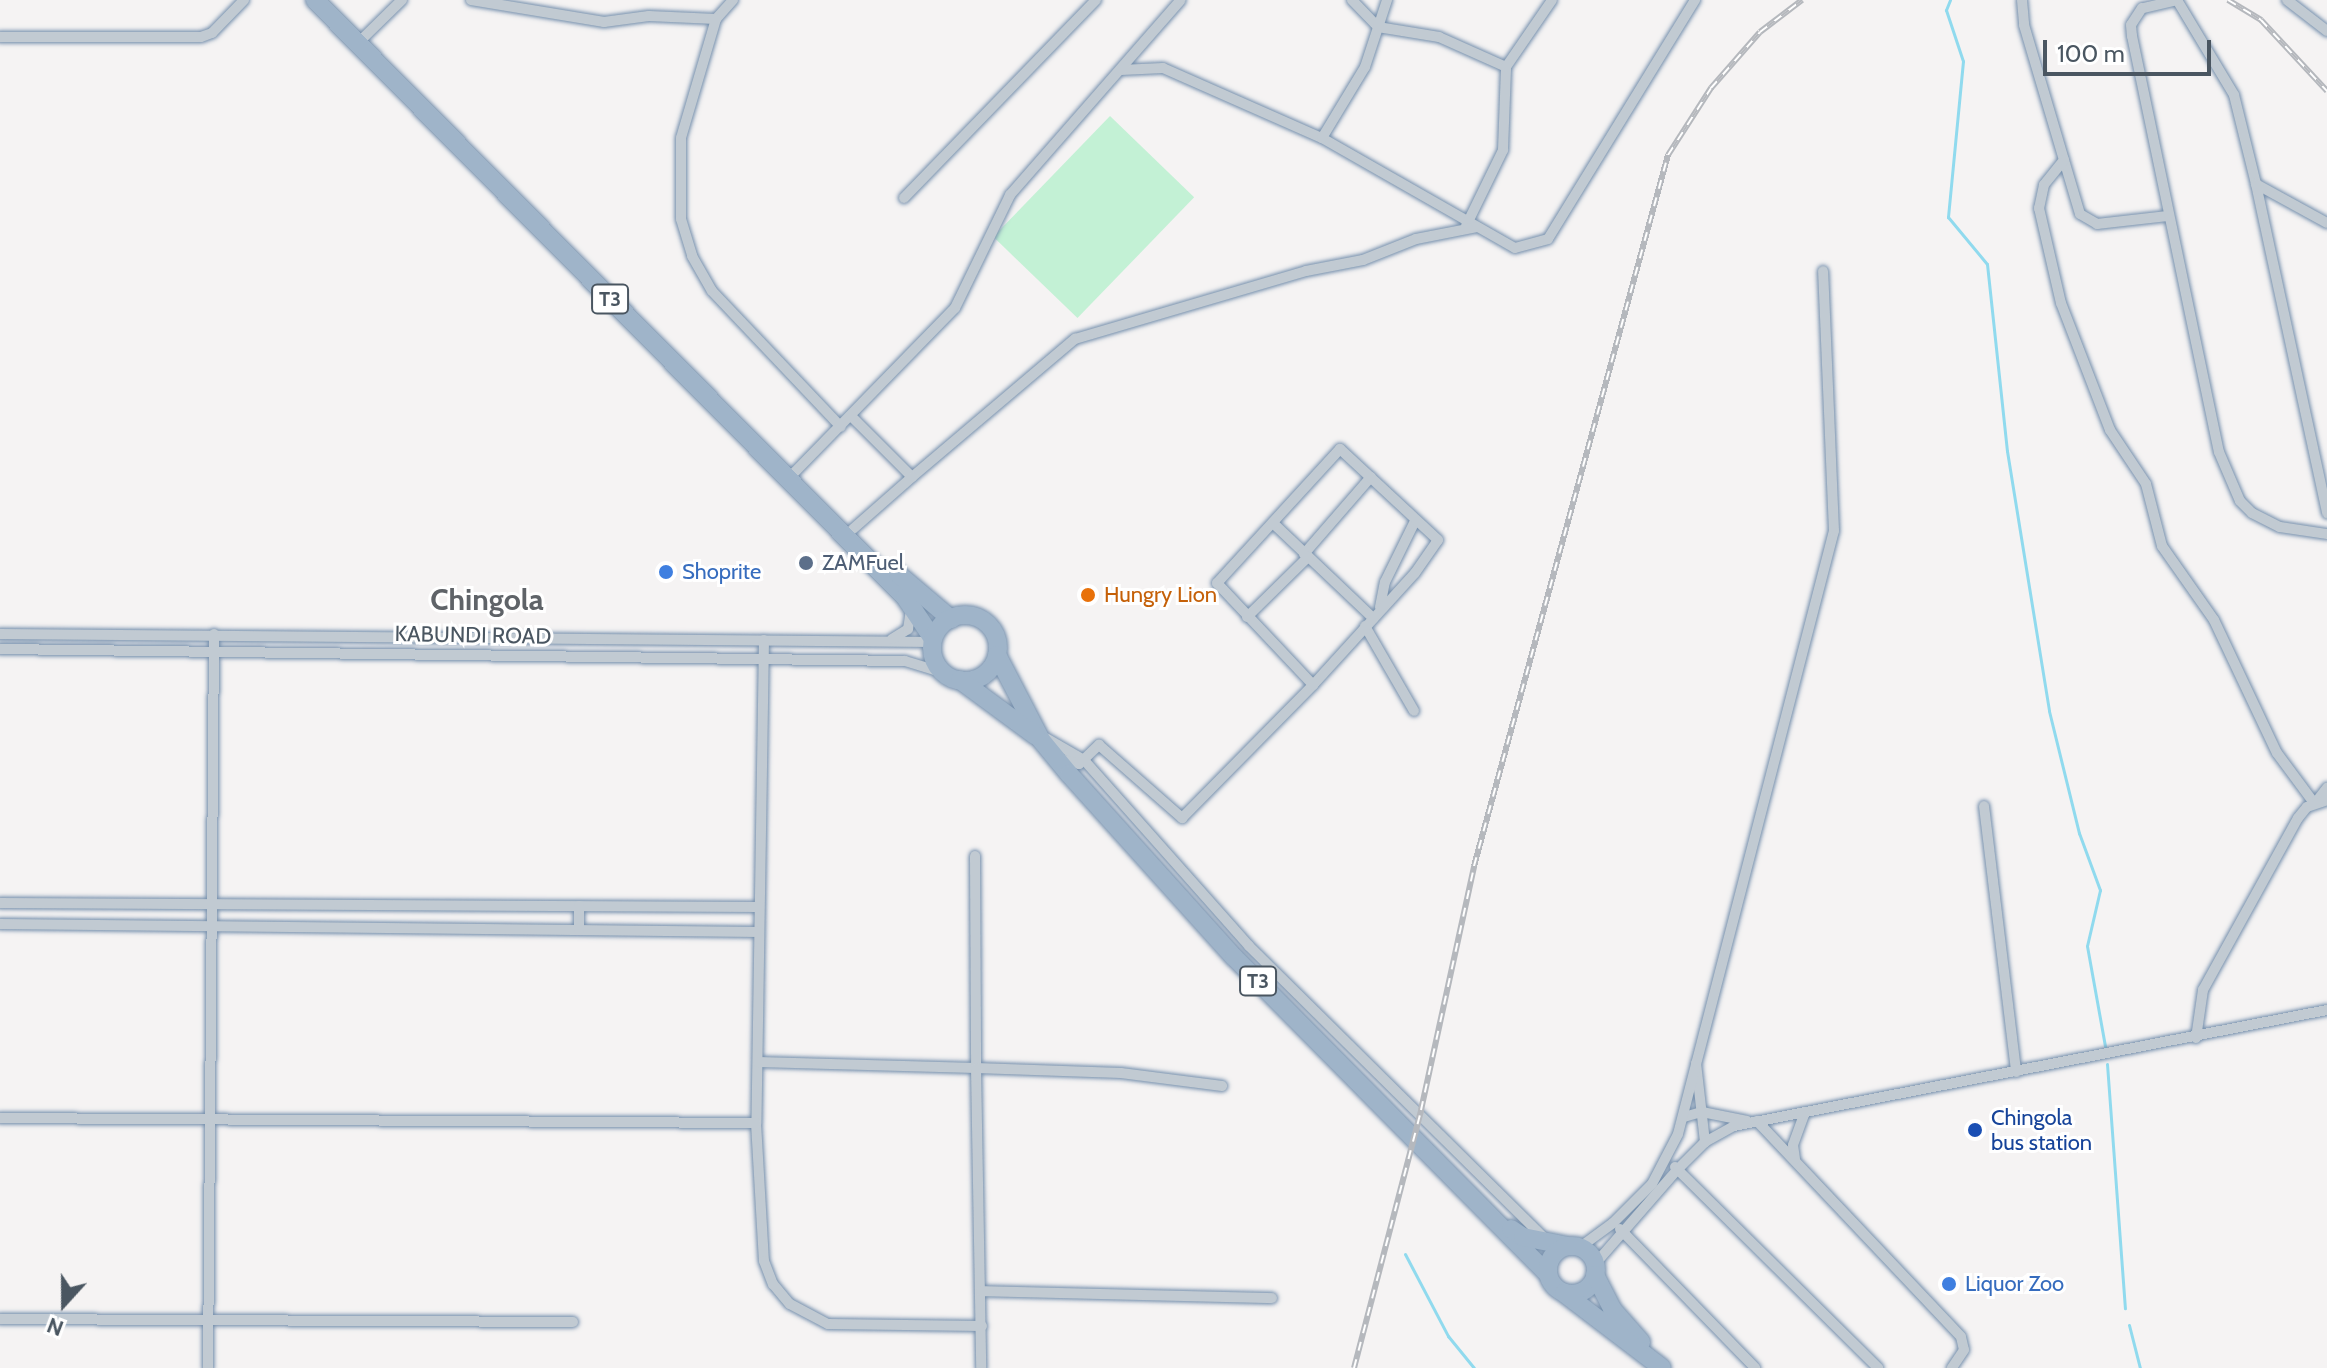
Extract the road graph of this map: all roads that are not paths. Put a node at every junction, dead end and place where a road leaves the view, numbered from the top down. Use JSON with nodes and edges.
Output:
{"nodes":[{"id":1,"x":244,"y":0,"type":"edge"},
{"id":2,"x":315,"y":0,"type":"edge"},
{"id":3,"x":331,"y":0,"type":"edge"},
{"id":4,"x":402,"y":0,"type":"edge"},
{"id":5,"x":471,"y":0,"type":"edge"},
{"id":6,"x":733,"y":0,"type":"edge"},
{"id":7,"x":1096,"y":0,"type":"edge"},
{"id":8,"x":1181,"y":0,"type":"edge"},
{"id":9,"x":1352,"y":0,"type":"edge"},
{"id":10,"x":1387,"y":0,"type":"edge"},
{"id":11,"x":1552,"y":0,"type":"edge"},
{"id":12,"x":1695,"y":0,"type":"edge"},
{"id":13,"x":2022,"y":0,"type":"edge"},
{"id":14,"x":2178,"y":0,"type":"edge"},
{"id":15,"x":2287,"y":0,"type":"edge"},
{"id":16,"x":716,"y":19,"type":"junction"},
{"id":17,"x":1378,"y":27,"type":"junction"},
{"id":18,"x":2327,"y":31,"type":"edge"},
{"id":19,"x":0,"y":37,"type":"edge"},
{"id":20,"x":361,"y":40,"type":"junction"},
{"id":21,"x":1506,"y":67,"type":"junction"},
{"id":22,"x":1121,"y":70,"type":"junction"},
{"id":23,"x":1322,"y":138,"type":"junction"},
{"id":24,"x":2064,"y":160,"type":"junction"},
{"id":25,"x":2256,"y":184,"type":"junction"},
{"id":26,"x":904,"y":198,"type":"dead end"},
{"id":27,"x":2168,"y":216,"type":"junction"},
{"id":28,"x":2327,"y":223,"type":"edge"},
{"id":29,"x":1469,"y":227,"type":"junction"},
{"id":30,"x":1823,"y":271,"type":"dead end"},
{"id":31,"x":851,"y":416,"type":"junction"},
{"id":32,"x":841,"y":427,"type":"junction"},
{"id":33,"x":792,"y":475,"type":"junction"},
{"id":34,"x":912,"y":477,"type":"junction"},
{"id":35,"x":1371,"y":477,"type":"junction"},
{"id":36,"x":2327,"y":513,"type":"edge"},
{"id":37,"x":1415,"y":521,"type":"junction"},
{"id":38,"x":1274,"y":524,"type":"junction"},
{"id":39,"x":853,"y":529,"type":"junction"},
{"id":40,"x":2327,"y":534,"type":"edge"},
{"id":41,"x":1306,"y":556,"type":"junction"},
{"id":42,"x":911,"y":607,"type":"junction"},
{"id":43,"x":1380,"y":607,"type":"junction"},
{"id":44,"x":1247,"y":617,"type":"junction"},
{"id":45,"x":951,"y":619,"type":"junction"},
{"id":46,"x":1369,"y":622,"type":"junction"},
{"id":47,"x":0,"y":634,"type":"edge"},
{"id":48,"x":214,"y":634,"type":"junction"},
{"id":49,"x":392,"y":636,"type":"junction"},
{"id":50,"x":890,"y":639,"type":"junction"},
{"id":51,"x":764,"y":640,"type":"junction"},
{"id":52,"x":933,"y":641,"type":"junction"},
{"id":53,"x":0,"y":649,"type":"edge"},
{"id":54,"x":214,"y":651,"type":"junction"},
{"id":55,"x":391,"y":654,"type":"junction"},
{"id":56,"x":997,"y":655,"type":"junction"},
{"id":57,"x":764,"y":659,"type":"junction"},
{"id":58,"x":952,"y":677,"type":"junction"},
{"id":59,"x":1313,"y":685,"type":"junction"},
{"id":60,"x":1414,"y":711,"type":"dead end"},
{"id":61,"x":1039,"y":736,"type":"junction"},
{"id":62,"x":1056,"y":758,"type":"junction"},
{"id":63,"x":1084,"y":760,"type":"junction"},
{"id":64,"x":2327,"y":788,"type":"edge"},
{"id":65,"x":2319,"y":802,"type":"edge"},
{"id":66,"x":1984,"y":806,"type":"dead end"},
{"id":67,"x":975,"y":856,"type":"dead end"},
{"id":68,"x":5,"y":903,"type":"edge"},
{"id":69,"x":211,"y":904,"type":"junction"},
{"id":70,"x":389,"y":905,"type":"junction"},
{"id":71,"x":579,"y":906,"type":"junction"},
{"id":72,"x":759,"y":907,"type":"junction"},
{"id":73,"x":5,"y":924,"type":"edge"},
{"id":74,"x":211,"y":926,"type":"junction"},
{"id":75,"x":389,"y":928,"type":"junction"},
{"id":76,"x":579,"y":930,"type":"junction"},
{"id":77,"x":759,"y":932,"type":"junction"},
{"id":78,"x":2327,"y":1010,"type":"edge"},
{"id":79,"x":2196,"y":1038,"type":"junction"},
{"id":80,"x":1696,"y":1061,"type":"junction"},
{"id":81,"x":758,"y":1062,"type":"junction"},
{"id":82,"x":976,"y":1068,"type":"junction"},
{"id":83,"x":2016,"y":1072,"type":"junction"},
{"id":84,"x":1222,"y":1086,"type":"dead end"},
{"id":85,"x":1699,"y":1091,"type":"junction"},
{"id":86,"x":1702,"y":1112,"type":"junction"},
{"id":87,"x":1717,"y":1113,"type":"junction"},
{"id":88,"x":1804,"y":1114,"type":"junction"},
{"id":89,"x":208,"y":1117,"type":"junction"},
{"id":90,"x":1684,"y":1117,"type":"junction"},
{"id":91,"x":0,"y":1118,"type":"edge"},
{"id":92,"x":1752,"y":1121,"type":"junction"},
{"id":93,"x":756,"y":1123,"type":"junction"},
{"id":94,"x":1705,"y":1142,"type":"junction"},
{"id":95,"x":1667,"y":1159,"type":"junction"},
{"id":96,"x":1796,"y":1161,"type":"junction"},
{"id":97,"x":1678,"y":1169,"type":"junction"},
{"id":98,"x":1486,"y":1212,"type":"junction"},
{"id":99,"x":1618,"y":1227,"type":"junction"},
{"id":100,"x":1566,"y":1246,"type":"junction"},
{"id":101,"x":1595,"y":1270,"type":"junction"},
{"id":102,"x":1548,"y":1274,"type":"junction"},
{"id":103,"x":981,"y":1291,"type":"junction"},
{"id":104,"x":1564,"y":1293,"type":"junction"},
{"id":105,"x":1272,"y":1298,"type":"dead end"},
{"id":106,"x":0,"y":1319,"type":"edge"},
{"id":107,"x":573,"y":1322,"type":"dead end"},
{"id":108,"x":208,"y":1324,"type":"junction"},
{"id":109,"x":982,"y":1326,"type":"junction"},
{"id":110,"x":208,"y":1368,"type":"edge"},
{"id":111,"x":981,"y":1368,"type":"edge"},
{"id":112,"x":1662,"y":1368,"type":"edge"},
{"id":113,"x":1755,"y":1368,"type":"edge"},
{"id":114,"x":1878,"y":1368,"type":"edge"},
{"id":115,"x":1952,"y":1368,"type":"edge"}],
"edges":[{"from":1,"to":19,"type":"street"},
{"from":2,"to":20,"type":"highway","number":"T3"},
{"from":3,"to":20,"type":"highway","number":"T3"},
{"from":4,"to":20,"type":"street"},
{"from":5,"to":16,"type":"street"},
{"from":6,"to":16,"type":"street"},
{"from":7,"to":26,"type":"street"},
{"from":8,"to":22,"type":"street"},
{"from":9,"to":17,"type":"street"},
{"from":10,"to":17,"type":"street"},
{"from":11,"to":21,"type":"street"},
{"from":12,"to":29,"type":"street"},
{"from":13,"to":24,"type":"street"},
{"from":14,"to":25,"type":"street"},
{"from":14,"to":27,"type":"street"},
{"from":15,"to":18,"type":"street"},
{"from":16,"to":32,"type":"street"},
{"from":17,"to":21,"type":"street"},
{"from":17,"to":23,"type":"street"},
{"from":20,"to":33,"type":"highway","number":"T3"},
{"from":21,"to":29,"type":"street"},
{"from":22,"to":23,"type":"street"},
{"from":22,"to":31,"type":"street"},
{"from":23,"to":29,"type":"street"},
{"from":24,"to":27,"type":"street"},
{"from":24,"to":65,"type":"street"},
{"from":25,"to":28,"type":"street"},
{"from":25,"to":36,"type":"street"},
{"from":27,"to":40,"type":"street"},
{"from":29,"to":34,"type":"street"},
{"from":30,"to":80,"type":"street"},
{"from":31,"to":32,"type":"street"},
{"from":31,"to":34,"type":"street"},
{"from":32,"to":33,"type":"street"},
{"from":33,"to":39,"type":"highway","number":"T3"},
{"from":33,"to":42,"type":"highway","number":"T3"},
{"from":34,"to":39,"type":"street"},
{"from":35,"to":37,"type":"street"},
{"from":35,"to":38,"type":"street"},
{"from":35,"to":41,"type":"street"},
{"from":37,"to":43,"type":"street"},
{"from":37,"to":43,"type":"street"},
{"from":38,"to":41,"type":"street"},
{"from":38,"to":44,"type":"street"},
{"from":39,"to":45,"type":"highway","number":"T3"},
{"from":41,"to":44,"type":"street"},
{"from":41,"to":46,"type":"street"},
{"from":42,"to":50,"type":"street"},
{"from":42,"to":52,"type":"highway","number":"T3"},
{"from":43,"to":46,"type":"street"},
{"from":44,"to":59,"type":"street"},
{"from":45,"to":52,"type":"highway"},
{"from":45,"to":56,"type":"highway","number":"T3"},
{"from":46,"to":59,"type":"street"},
{"from":46,"to":60,"type":"street"},
{"from":47,"to":48,"type":"street","name":"KABUNDI ROAD"},
{"from":48,"to":49,"type":"street","name":"KABUNDI ROAD"},
{"from":48,"to":54,"type":"street"},
{"from":49,"to":51,"type":"street","name":"KABUNDI ROAD"},
{"from":49,"to":55,"type":"street"},
{"from":50,"to":51,"type":"street","name":"KABUNDI ROAD"},
{"from":50,"to":52,"type":"street","name":"KABUNDI ROAD"},
{"from":51,"to":57,"type":"street"},
{"from":52,"to":58,"type":"highway","number":"T3"},
{"from":53,"to":54,"type":"street","name":"KABUNDI ROAD"},
{"from":54,"to":55,"type":"street","name":"KABUNDI ROAD"},
{"from":54,"to":69,"type":"street"},
{"from":55,"to":57,"type":"street","name":"KABUNDI ROAD"},
{"from":56,"to":58,"type":"highway"},
{"from":56,"to":61,"type":"highway","number":"T3"},
{"from":57,"to":58,"type":"street","name":"KABUNDI ROAD"},
{"from":57,"to":72,"type":"street"},
{"from":58,"to":61,"type":"highway","number":"T3"},
{"from":59,"to":63,"type":"street"},
{"from":61,"to":62,"type":"highway","number":"T3"},
{"from":61,"to":63,"type":"street"},
{"from":62,"to":63,"type":"street"},
{"from":62,"to":98,"type":"highway","number":"T3"},
{"from":63,"to":100,"type":"street"},
{"from":64,"to":65,"type":"street"},
{"from":65,"to":79,"type":"street"},
{"from":66,"to":83,"type":"street"},
{"from":67,"to":82,"type":"street"},
{"from":68,"to":69,"type":"street"},
{"from":68,"to":73,"type":"street"},
{"from":69,"to":70,"type":"street"},
{"from":69,"to":74,"type":"street"},
{"from":70,"to":71,"type":"street"},
{"from":70,"to":75,"type":"street"},
{"from":71,"to":72,"type":"street"},
{"from":71,"to":76,"type":"street"},
{"from":72,"to":77,"type":"street"},
{"from":73,"to":74,"type":"street"},
{"from":74,"to":75,"type":"street"},
{"from":74,"to":89,"type":"street"},
{"from":75,"to":76,"type":"street"},
{"from":76,"to":77,"type":"street"},
{"from":77,"to":81,"type":"street"},
{"from":78,"to":79,"type":"street"},
{"from":79,"to":83,"type":"street"},
{"from":80,"to":85,"type":"street"},
{"from":80,"to":90,"type":"street"},
{"from":81,"to":82,"type":"street"},
{"from":81,"to":93,"type":"street"},
{"from":82,"to":84,"type":"street"},
{"from":82,"to":103,"type":"street"},
{"from":83,"to":88,"type":"street"},
{"from":85,"to":86,"type":"street"},
{"from":85,"to":87,"type":"street"},
{"from":86,"to":87,"type":"street"},
{"from":86,"to":90,"type":"street"},
{"from":86,"to":94,"type":"street"},
{"from":87,"to":92,"type":"street"},
{"from":88,"to":92,"type":"street"},
{"from":88,"to":96,"type":"street"},
{"from":89,"to":91,"type":"street"},
{"from":89,"to":93,"type":"street"},
{"from":89,"to":108,"type":"street"},
{"from":90,"to":95,"type":"street"},
{"from":92,"to":94,"type":"street"},
{"from":92,"to":96,"type":"street"},
{"from":93,"to":109,"type":"street"},
{"from":94,"to":97,"type":"street"},
{"from":95,"to":97,"type":"street"},
{"from":95,"to":99,"type":"street"},
{"from":96,"to":115,"type":"street"},
{"from":97,"to":99,"type":"street"},
{"from":97,"to":114,"type":"street"},
{"from":98,"to":100,"type":"highway","number":"T3"},
{"from":98,"to":102,"type":"highway","number":"T3"},
{"from":99,"to":100,"type":"street"},
{"from":99,"to":101,"type":"street"},
{"from":99,"to":113,"type":"street"},
{"from":100,"to":101,"type":"highway","number":"T3"},
{"from":100,"to":102,"type":"highway"},
{"from":101,"to":104,"type":"highway"},
{"from":101,"to":112,"type":"highway","number":"T3"},
{"from":102,"to":104,"type":"highway","number":"T3"},
{"from":103,"to":105,"type":"street"},
{"from":103,"to":109,"type":"street"},
{"from":104,"to":112,"type":"highway","number":"T3"},
{"from":106,"to":108,"type":"street"},
{"from":107,"to":108,"type":"street"},
{"from":108,"to":110,"type":"street"},
{"from":109,"to":111,"type":"street"}]}
